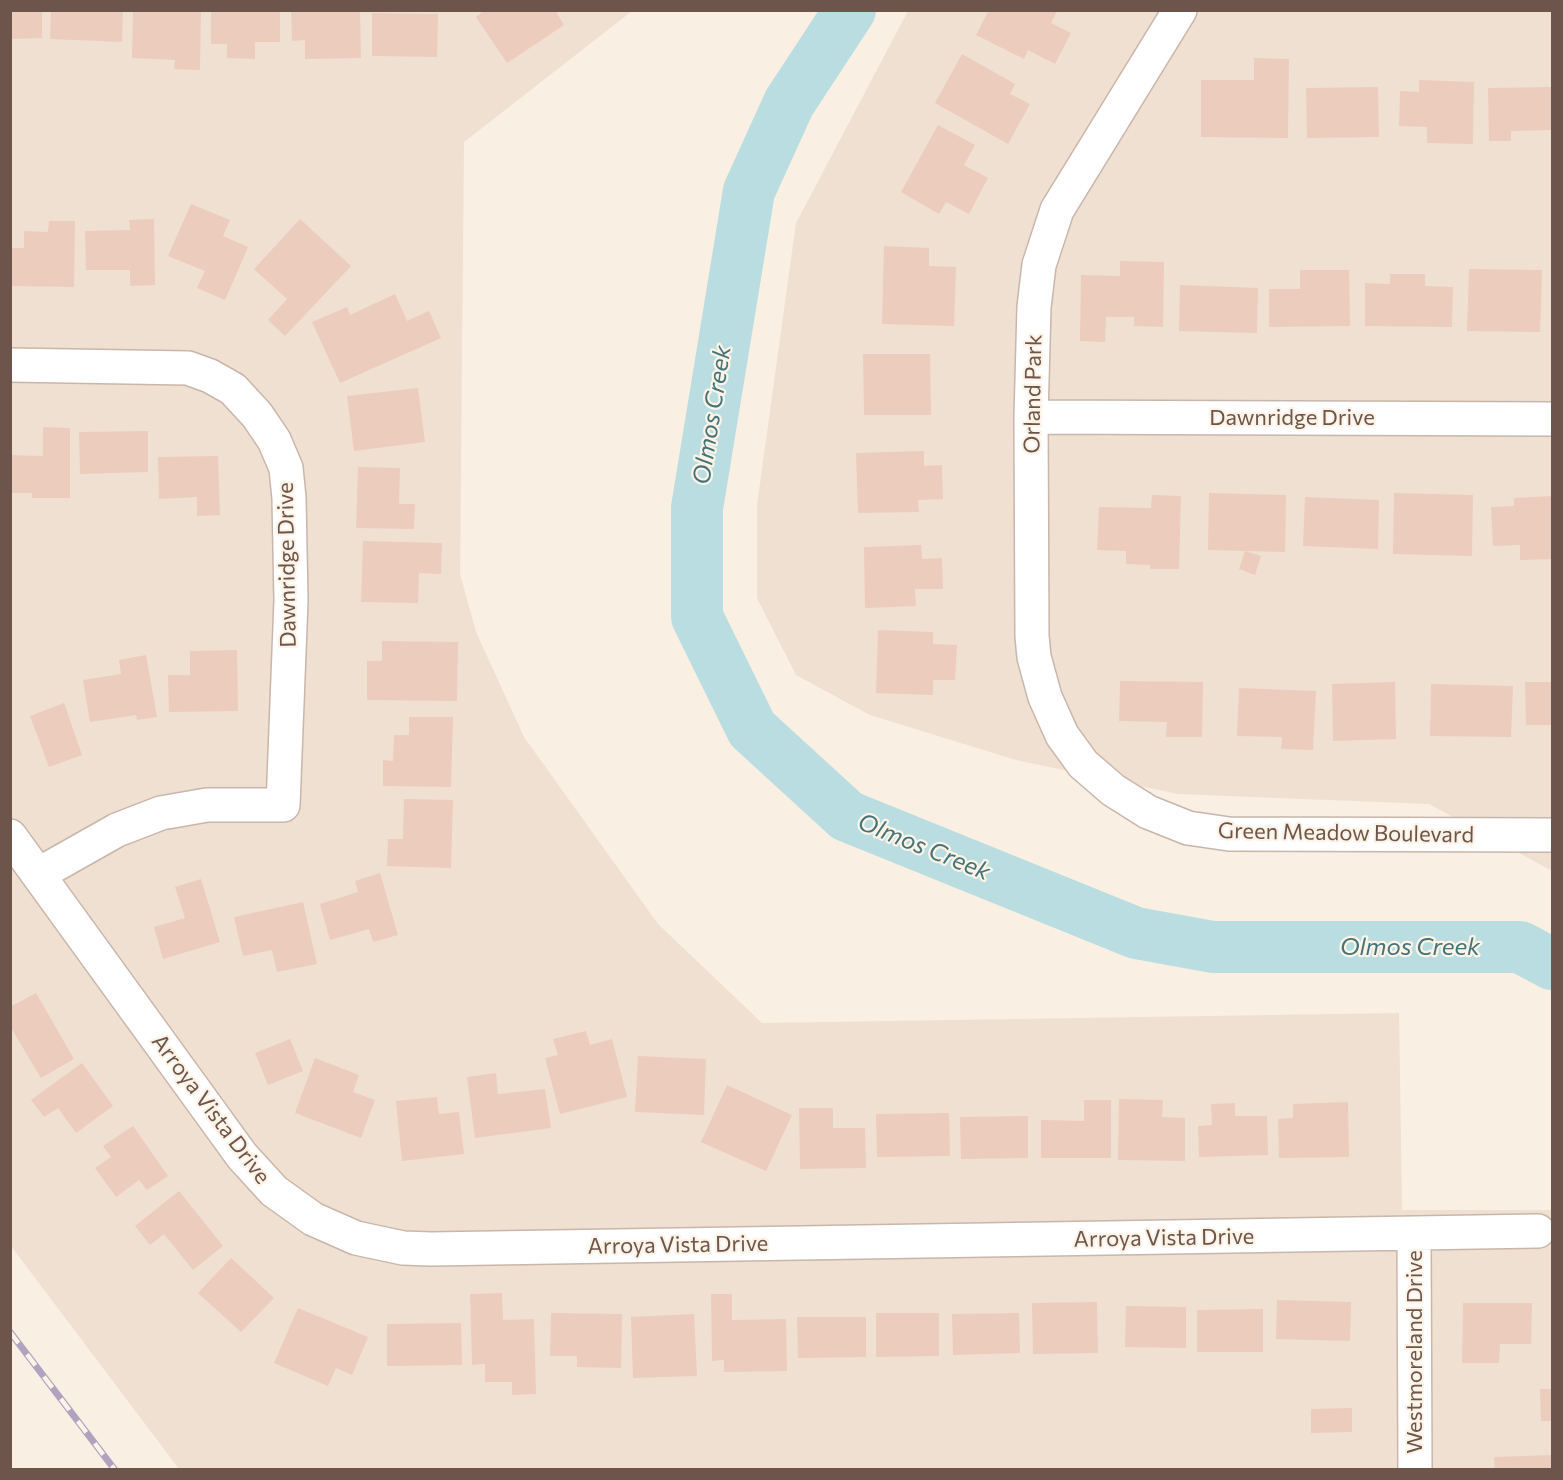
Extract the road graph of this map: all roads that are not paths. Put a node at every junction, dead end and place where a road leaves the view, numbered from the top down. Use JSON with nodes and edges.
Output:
{"nodes":[{"id":1,"x":1180,"y":10,"type":"edge"},
{"id":2,"x":10,"y":365,"type":"edge"},
{"id":3,"x":1031,"y":417,"type":"junction"},
{"id":4,"x":1552,"y":419,"type":"edge"},
{"id":5,"x":1113,"y":790,"type":"joint"},
{"id":6,"x":10,"y":836,"type":"edge"},
{"id":7,"x":1552,"y":836,"type":"edge"},
{"id":8,"x":39,"y":874,"type":"junction"},
{"id":9,"x":1538,"y":1231,"type":"dead end"},
{"id":10,"x":1414,"y":1234,"type":"junction"},
{"id":11,"x":1415,"y":1470,"type":"edge"}],
"edges":[{"from":1,"to":3,"type":"street","name":"Orland Park"},
{"from":2,"to":8,"type":"street","name":"Dawnridge Drive"},
{"from":3,"to":4,"type":"street","name":"Dawnridge Drive"},
{"from":3,"to":5,"type":"street","name":"Orland Park"},
{"from":5,"to":7,"type":"street","name":"Green Meadow Boulevard"},
{"from":6,"to":8,"type":"street","name":"Arroya Vista Drive"},
{"from":8,"to":10,"type":"street","name":"Arroya Vista Drive"},
{"from":9,"to":10,"type":"street","name":"Arroya Vista Drive"},
{"from":10,"to":11,"type":"street","name":"Westmoreland Drive"}]}
